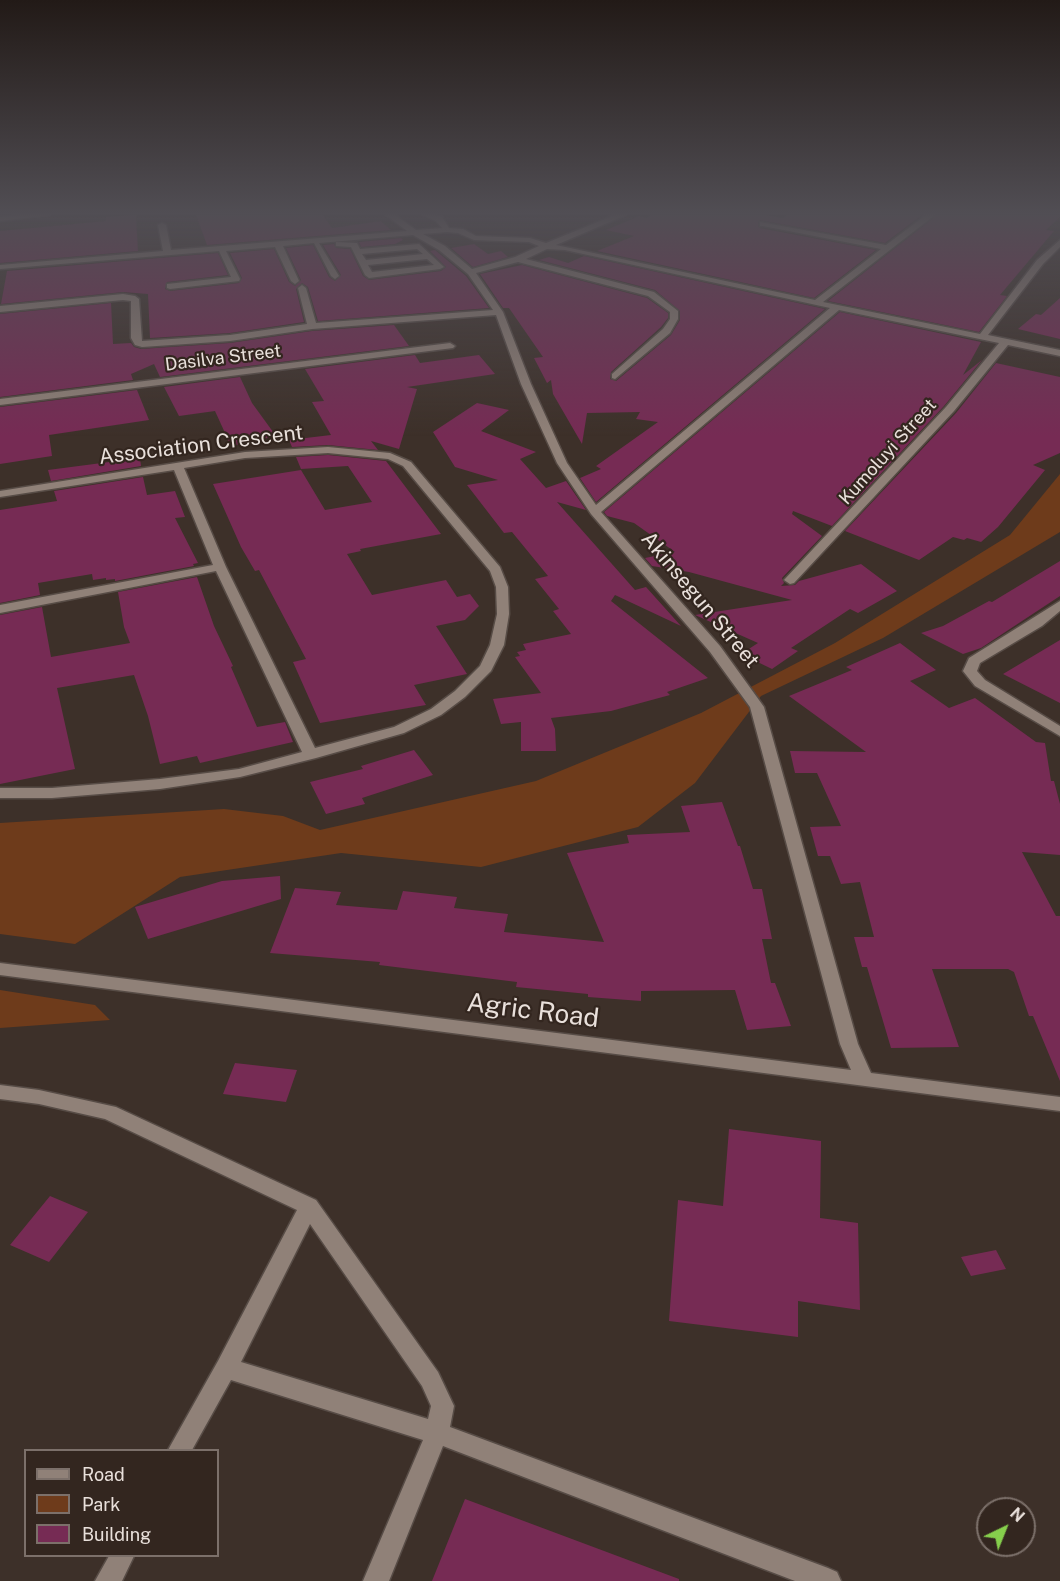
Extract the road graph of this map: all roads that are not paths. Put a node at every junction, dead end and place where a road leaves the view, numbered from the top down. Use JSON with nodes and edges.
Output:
{"nodes":[{"id":1,"x":302,"y":288,"type":"dead end"},
{"id":2,"x":483,"y":289,"type":"edge"},
{"id":3,"x":631,"y":289,"type":"edge"},
{"id":4,"x":751,"y":289,"type":"edge"},
{"id":5,"x":834,"y":289,"type":"edge"},
{"id":6,"x":1019,"y":289,"type":"edge"},
{"id":7,"x":816,"y":303,"type":"junction"},
{"id":8,"x":837,"y":307,"type":"junction"},
{"id":9,"x":0,"y":309,"type":"edge"},
{"id":10,"x":499,"y":312,"type":"junction"},
{"id":11,"x":312,"y":326,"type":"junction"},
{"id":12,"x":983,"y":336,"type":"junction"},
{"id":13,"x":1006,"y":341,"type":"junction"},
{"id":14,"x":450,"y":346,"type":"dead end"},
{"id":15,"x":1060,"y":353,"type":"edge"},
{"id":16,"x":615,"y":376,"type":"dead end"},
{"id":17,"x":0,"y":402,"type":"edge"},
{"id":18,"x":178,"y":466,"type":"junction"},
{"id":19,"x":0,"y":494,"type":"edge"},
{"id":20,"x":595,"y":512,"type":"junction"},
{"id":21,"x":220,"y":567,"type":"junction"},
{"id":22,"x":790,"y":580,"type":"dead end"},
{"id":23,"x":1060,"y":605,"type":"edge"},
{"id":24,"x":0,"y":609,"type":"edge"},
{"id":25,"x":1060,"y":732,"type":"edge"},
{"id":26,"x":311,"y":755,"type":"junction"},
{"id":27,"x":0,"y":792,"type":"edge"},
{"id":28,"x":0,"y":969,"type":"edge"},
{"id":29,"x":864,"y":1078,"type":"junction"},
{"id":30,"x":0,"y":1092,"type":"edge"},
{"id":31,"x":1060,"y":1104,"type":"edge"},
{"id":32,"x":309,"y":1206,"type":"junction"},
{"id":33,"x":226,"y":1368,"type":"junction"},
{"id":34,"x":437,"y":1433,"type":"junction"},
{"id":35,"x":181,"y":1449,"type":"edge"},
{"id":36,"x":121,"y":1557,"type":"edge"},
{"id":37,"x":108,"y":1581,"type":"edge"},
{"id":38,"x":376,"y":1581,"type":"edge"},
{"id":39,"x":828,"y":1581,"type":"edge"}],
"edges":[{"from":1,"to":11,"type":"street"},
{"from":2,"to":10,"type":"street","name":"Akinsegun Street"},
{"from":3,"to":16,"type":"street"},
{"from":4,"to":7,"type":"street"},
{"from":5,"to":7,"type":"street"},
{"from":6,"to":12,"type":"street"},
{"from":7,"to":8,"type":"street"},
{"from":8,"to":12,"type":"street"},
{"from":8,"to":20,"type":"street"},
{"from":9,"to":11,"type":"street"},
{"from":10,"to":11,"type":"street"},
{"from":10,"to":20,"type":"street","name":"Akinsegun Street"},
{"from":12,"to":13,"type":"street"},
{"from":13,"to":15,"type":"street"},
{"from":13,"to":22,"type":"street","name":"Kumoluyi Street"},
{"from":14,"to":17,"type":"street","name":"Dasilva Street"},
{"from":18,"to":19,"type":"street","name":"Association Crescent"},
{"from":18,"to":21,"type":"street"},
{"from":18,"to":26,"type":"street","name":"Association Crescent"},
{"from":20,"to":29,"type":"street","name":"Akinsegun Street"},
{"from":21,"to":24,"type":"street"},
{"from":21,"to":26,"type":"street"},
{"from":23,"to":25,"type":"street"},
{"from":26,"to":27,"type":"street","name":"Association Crescent"},
{"from":28,"to":29,"type":"street","name":"Agric Road"},
{"from":29,"to":31,"type":"street","name":"Agric Road"},
{"from":30,"to":32,"type":"street"},
{"from":32,"to":33,"type":"street"},
{"from":32,"to":34,"type":"street"},
{"from":33,"to":34,"type":"street"},
{"from":33,"to":35,"type":"street"},
{"from":34,"to":38,"type":"street"},
{"from":34,"to":39,"type":"street"},
{"from":36,"to":37,"type":"street"}]}
